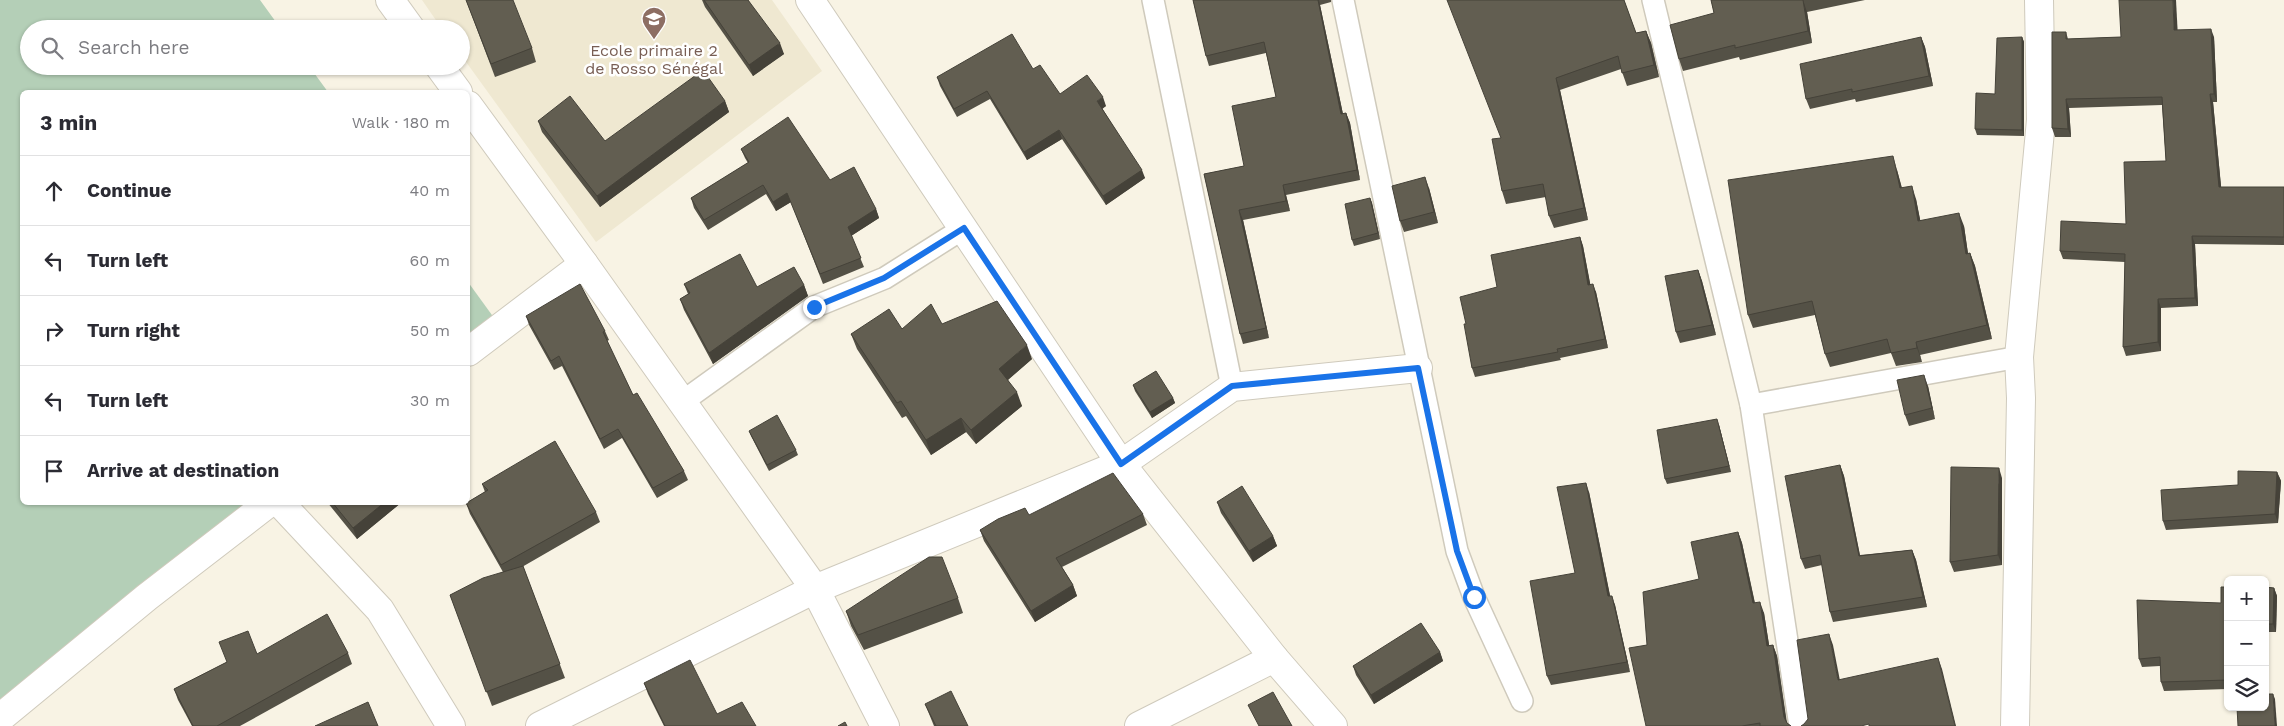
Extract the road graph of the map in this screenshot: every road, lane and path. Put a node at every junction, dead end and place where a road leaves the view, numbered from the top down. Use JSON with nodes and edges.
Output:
{"nodes":[{"id":1,"x":390,"y":0,"type":"edge"},
{"id":2,"x":810,"y":0,"type":"edge"},
{"id":3,"x":1153,"y":0,"type":"edge"},
{"id":4,"x":1343,"y":0,"type":"edge"},
{"id":5,"x":1653,"y":0,"type":"edge"},
{"id":6,"x":2039,"y":0,"type":"edge"},
{"id":7,"x":404,"y":20,"type":"edge"},
{"id":8,"x":446,"y":75,"type":"edge"},
{"id":9,"x":457,"y":90,"type":"edge"},
{"id":10,"x":470,"y":109,"type":"edge"},
{"id":11,"x":964,"y":228,"type":"junction"},
{"id":12,"x":584,"y":264,"type":"junction"},
{"id":13,"x":470,"y":350,"type":"edge"},
{"id":14,"x":2019,"y":357,"type":"junction"},
{"id":15,"x":1418,"y":368,"type":"junction"},
{"id":16,"x":1232,"y":386,"type":"junction"},
{"id":17,"x":682,"y":402,"type":"junction"},
{"id":18,"x":1750,"y":405,"type":"junction"},
{"id":19,"x":1121,"y":464,"type":"junction"},
{"id":20,"x":266,"y":505,"type":"edge"},
{"id":21,"x":283,"y":505,"type":"edge"},
{"id":22,"x":816,"y":589,"type":"junction"},
{"id":23,"x":1274,"y":658,"type":"junction"},
{"id":24,"x":1522,"y":701,"type":"dead end"},
{"id":25,"x":0,"y":718,"type":"edge"},
{"id":26,"x":451,"y":726,"type":"edge"},
{"id":27,"x":540,"y":726,"type":"edge"},
{"id":28,"x":885,"y":726,"type":"edge"},
{"id":29,"x":1139,"y":726,"type":"edge"},
{"id":30,"x":1333,"y":726,"type":"edge"},
{"id":31,"x":1800,"y":726,"type":"edge"},
{"id":32,"x":2015,"y":726,"type":"edge"}],
"edges":[{"from":1,"to":7,"type":"street"},
{"from":2,"to":11,"type":"street"},
{"from":3,"to":16,"type":"lane"},
{"from":4,"to":15,"type":"lane"},
{"from":5,"to":18,"type":"lane"},
{"from":6,"to":14,"type":"street"},
{"from":8,"to":9,"type":"street"},
{"from":10,"to":12,"type":"street"},
{"from":11,"to":17,"type":"lane"},
{"from":11,"to":19,"type":"street"},
{"from":12,"to":13,"type":"street"},
{"from":12,"to":17,"type":"street"},
{"from":14,"to":18,"type":"lane"},
{"from":14,"to":32,"type":"street"},
{"from":15,"to":16,"type":"street"},
{"from":15,"to":24,"type":"lane"},
{"from":16,"to":19,"type":"street"},
{"from":17,"to":22,"type":"street"},
{"from":18,"to":31,"type":"lane"},
{"from":19,"to":22,"type":"street"},
{"from":19,"to":23,"type":"street"},
{"from":20,"to":25,"type":"street"},
{"from":21,"to":26,"type":"street"},
{"from":22,"to":27,"type":"street"},
{"from":22,"to":28,"type":"street"},
{"from":23,"to":29,"type":"street"},
{"from":23,"to":30,"type":"street"}]}
